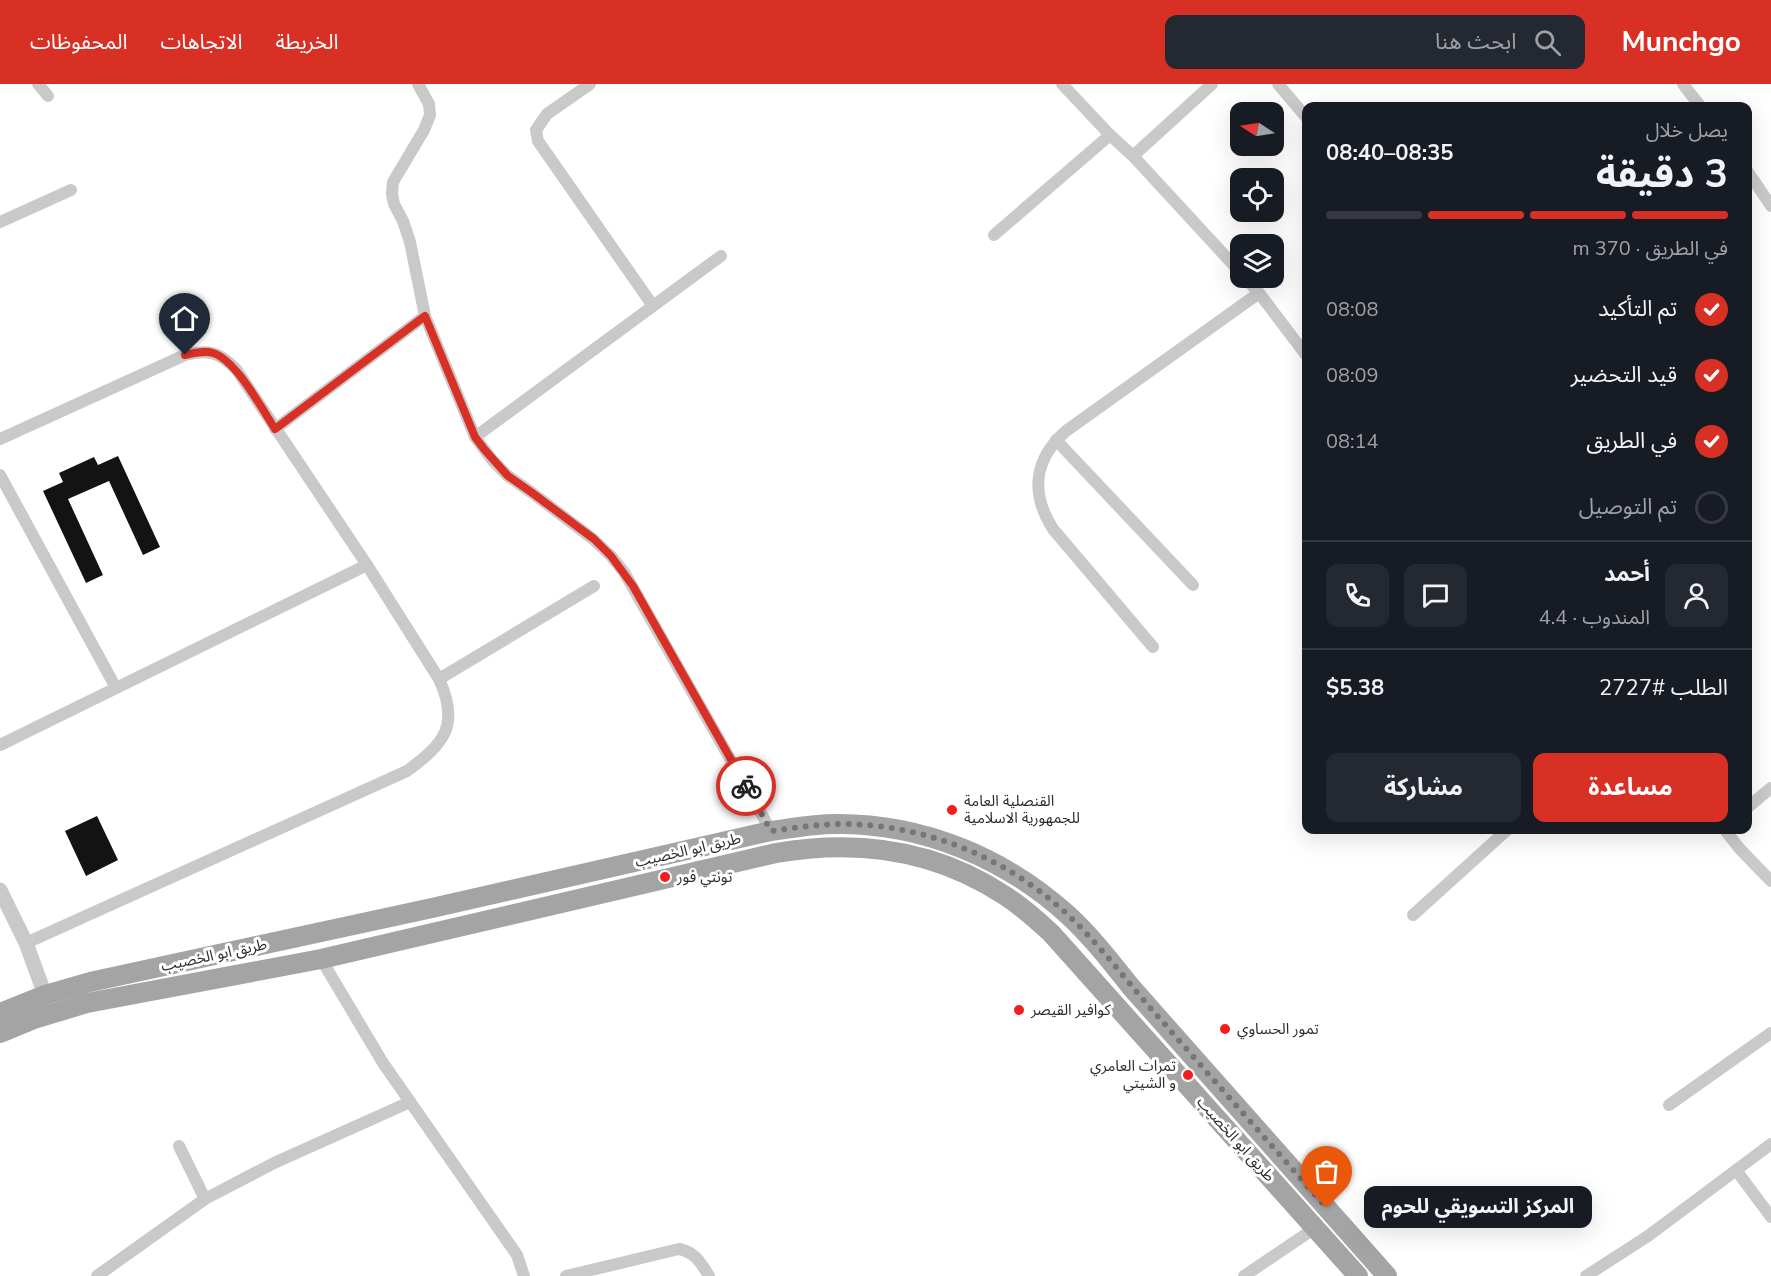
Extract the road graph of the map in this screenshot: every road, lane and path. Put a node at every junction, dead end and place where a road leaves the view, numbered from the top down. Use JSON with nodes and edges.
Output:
{"nodes":[{"id":1,"x":38,"y":84,"type":"edge"},
{"id":2,"x":418,"y":84,"type":"edge"},
{"id":3,"x":590,"y":84,"type":"edge"},
{"id":4,"x":1062,"y":84,"type":"edge"},
{"id":5,"x":1212,"y":84,"type":"edge"},
{"id":6,"x":1278,"y":84,"type":"edge"},
{"id":7,"x":1683,"y":84,"type":"edge"},
{"id":8,"x":48,"y":96,"type":"dead end"},
{"id":9,"x":1697,"y":102,"type":"edge"},
{"id":10,"x":1302,"y":112,"type":"edge"},
{"id":11,"x":1110,"y":135,"type":"junction"},
{"id":12,"x":1133,"y":156,"type":"junction"},
{"id":13,"x":1752,"y":178,"type":"edge"},
{"id":14,"x":71,"y":189,"type":"dead end"},
{"id":15,"x":1771,"y":206,"type":"edge"},
{"id":16,"x":0,"y":222,"type":"edge"},
{"id":17,"x":994,"y":235,"type":"dead end"},
{"id":18,"x":721,"y":256,"type":"dead end"},
{"id":19,"x":1230,"y":261,"type":"edge"},
{"id":20,"x":1254,"y":288,"type":"edge"},
{"id":21,"x":1259,"y":293,"type":"junction"},
{"id":22,"x":653,"y":306,"type":"junction"},
{"id":23,"x":425,"y":316,"type":"junction"},
{"id":24,"x":1302,"y":345,"type":"edge"},
{"id":25,"x":275,"y":429,"type":"junction"},
{"id":26,"x":475,"y":437,"type":"junction"},
{"id":27,"x":0,"y":439,"type":"edge"},
{"id":28,"x":1056,"y":440,"type":"junction"},
{"id":29,"x":0,"y":475,"type":"edge"},
{"id":30,"x":367,"y":565,"type":"junction"},
{"id":31,"x":1193,"y":585,"type":"dead end"},
{"id":32,"x":594,"y":586,"type":"dead end"},
{"id":33,"x":1153,"y":647,"type":"dead end"},
{"id":34,"x":439,"y":679,"type":"junction"},
{"id":35,"x":116,"y":688,"type":"junction"},
{"id":36,"x":0,"y":745,"type":"edge"},
{"id":37,"x":1771,"y":788,"type":"edge"},
{"id":38,"x":1752,"y":804,"type":"edge"},
{"id":39,"x":771,"y":831,"type":"junction"},
{"id":40,"x":1503,"y":834,"type":"edge"},
{"id":41,"x":1728,"y":834,"type":"edge"},
{"id":42,"x":1771,"y":881,"type":"edge"},
{"id":43,"x":0,"y":890,"type":"edge"},
{"id":44,"x":432,"y":908,"type":"junction"},
{"id":45,"x":1413,"y":915,"type":"dead end"},
{"id":46,"x":439,"y":932,"type":"junction"},
{"id":47,"x":26,"y":943,"type":"junction"},
{"id":48,"x":321,"y":959,"type":"junction"},
{"id":49,"x":45,"y":995,"type":"junction"},
{"id":50,"x":0,"y":1013,"type":"edge"},
{"id":51,"x":0,"y":1033,"type":"edge"},
{"id":52,"x":1771,"y":1033,"type":"edge"},
{"id":53,"x":410,"y":1102,"type":"junction"},
{"id":54,"x":1669,"y":1105,"type":"dead end"},
{"id":55,"x":1771,"y":1144,"type":"edge"},
{"id":56,"x":179,"y":1146,"type":"dead end"},
{"id":57,"x":1736,"y":1170,"type":"junction"},
{"id":58,"x":205,"y":1199,"type":"junction"},
{"id":59,"x":1771,"y":1217,"type":"edge"},
{"id":60,"x":1315,"y":1228,"type":"junction"},
{"id":61,"x":571,"y":1275,"type":"edge"},
{"id":62,"x":97,"y":1276,"type":"edge"},
{"id":63,"x":524,"y":1276,"type":"edge"},
{"id":64,"x":710,"y":1276,"type":"edge"},
{"id":65,"x":1244,"y":1276,"type":"edge"},
{"id":66,"x":1358,"y":1276,"type":"edge"},
{"id":67,"x":1387,"y":1276,"type":"edge"},
{"id":68,"x":1586,"y":1276,"type":"edge"}],
"edges":[{"from":1,"to":8,"type":"street"},
{"from":2,"to":23,"type":"street"},
{"from":3,"to":22,"type":"street"},
{"from":4,"to":11,"type":"street"},
{"from":5,"to":12,"type":"street"},
{"from":6,"to":10,"type":"street"},
{"from":7,"to":9,"type":"street"},
{"from":11,"to":12,"type":"street"},
{"from":11,"to":17,"type":"street"},
{"from":12,"to":19,"type":"street"},
{"from":13,"to":15,"type":"street"},
{"from":14,"to":16,"type":"street"},
{"from":18,"to":22,"type":"street"},
{"from":20,"to":21,"type":"street"},
{"from":21,"to":24,"type":"street"},
{"from":21,"to":28,"type":"street"},
{"from":22,"to":26,"type":"street"},
{"from":23,"to":25,"type":"street"},
{"from":23,"to":26,"type":"street"},
{"from":25,"to":27,"type":"street"},
{"from":25,"to":30,"type":"street"},
{"from":26,"to":39,"type":"street"},
{"from":28,"to":31,"type":"street"},
{"from":28,"to":33,"type":"street"},
{"from":29,"to":35,"type":"street"},
{"from":30,"to":34,"type":"street"},
{"from":30,"to":35,"type":"street"},
{"from":32,"to":34,"type":"street"},
{"from":34,"to":47,"type":"street"},
{"from":35,"to":36,"type":"street"},
{"from":37,"to":38,"type":"street"},
{"from":39,"to":44,"type":"main road","name":"طريق ابو الخصيب"},
{"from":39,"to":67,"type":"main road","name":"طريق ابو الخصيب"},
{"from":40,"to":45,"type":"street"},
{"from":41,"to":42,"type":"street"},
{"from":43,"to":47,"type":"street"},
{"from":44,"to":46,"type":"main road"},
{"from":44,"to":49,"type":"main road","name":"طريق ابو الخصيب"},
{"from":46,"to":48,"type":"main road","name":"طريق ابو الخصيب"},
{"from":46,"to":60,"type":"main road","name":"طريق ابو الخصيب"},
{"from":47,"to":49,"type":"street"},
{"from":48,"to":51,"type":"main road","name":"طريق ابو الخصيب"},
{"from":48,"to":53,"type":"street"},
{"from":49,"to":50,"type":"main road","name":"طريق ابو الخصيب"},
{"from":52,"to":54,"type":"street"},
{"from":53,"to":58,"type":"street"},
{"from":53,"to":63,"type":"street"},
{"from":55,"to":57,"type":"street"},
{"from":56,"to":58,"type":"street"},
{"from":57,"to":59,"type":"street"},
{"from":57,"to":68,"type":"street"},
{"from":58,"to":62,"type":"street"},
{"from":60,"to":65,"type":"street"},
{"from":60,"to":66,"type":"main road","name":"طريق ابو الخصيب"},
{"from":61,"to":64,"type":"street"}]}
